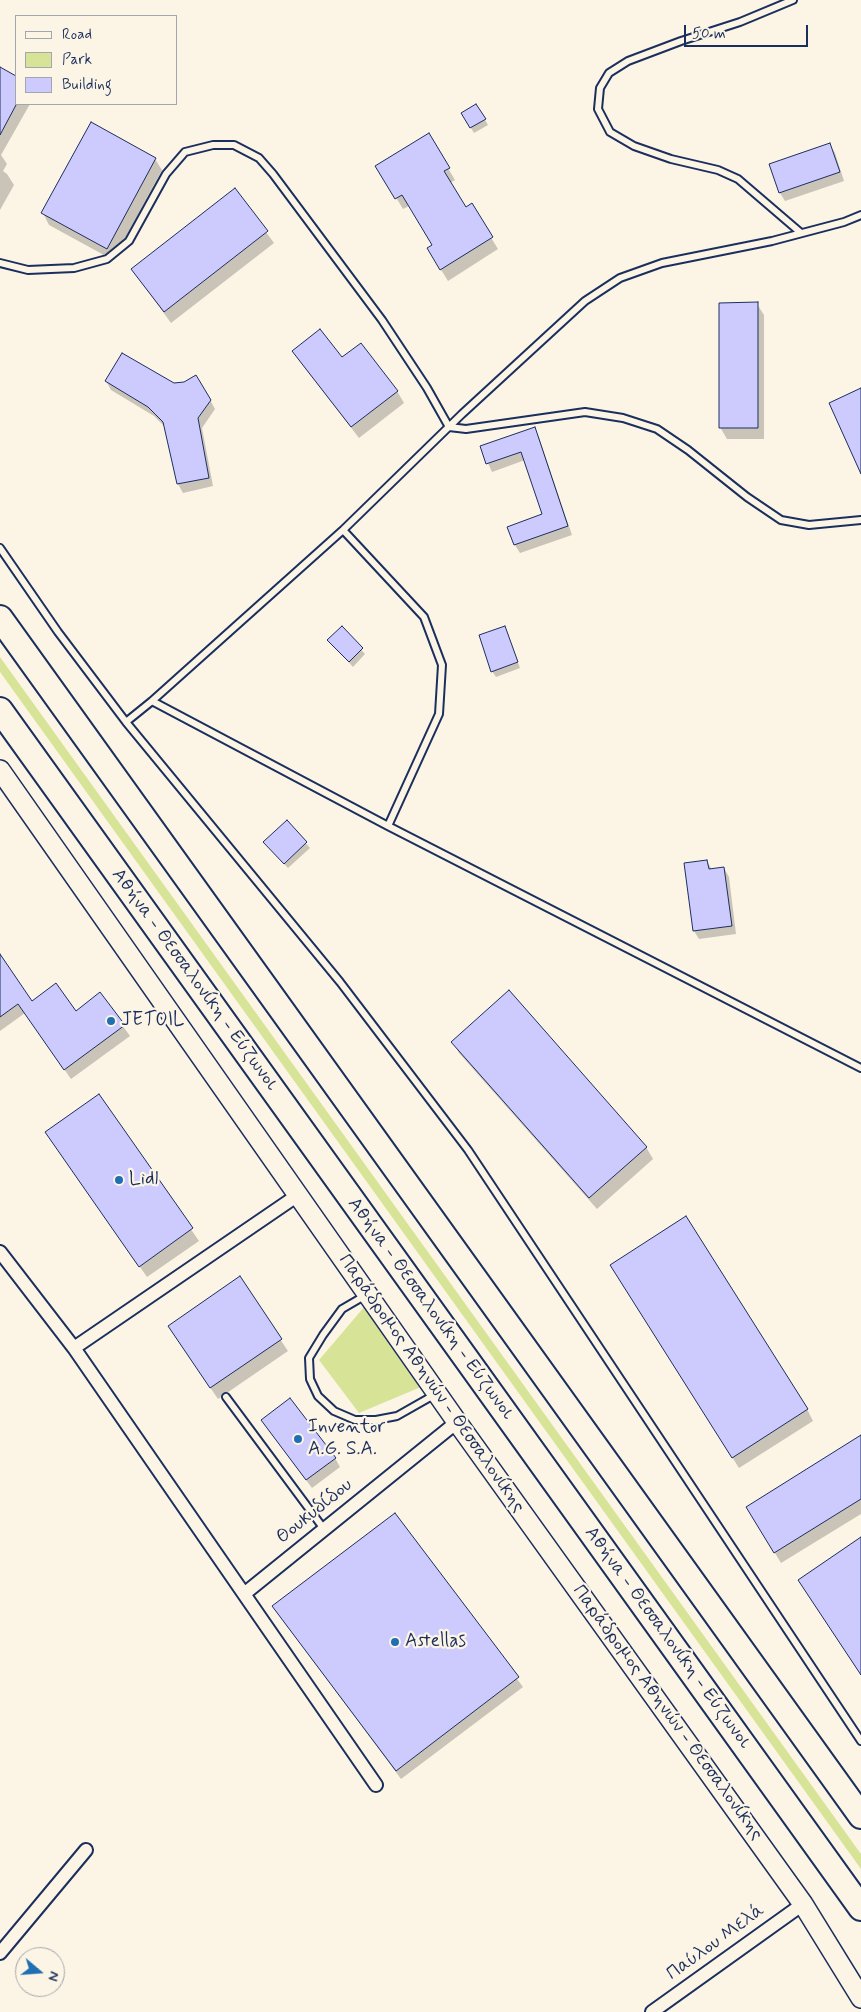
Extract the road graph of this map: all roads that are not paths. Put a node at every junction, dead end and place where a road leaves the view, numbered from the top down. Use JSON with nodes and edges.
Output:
{"nodes":[{"id":1,"x":793,"y":0,"type":"edge"},
{"id":2,"x":861,"y":215,"type":"edge"},
{"id":3,"x":801,"y":233,"type":"junction"},
{"id":4,"x":0,"y":263,"type":"edge"},
{"id":5,"x":449,"y":427,"type":"junction"},
{"id":6,"x":861,"y":520,"type":"edge"},
{"id":7,"x":343,"y":530,"type":"junction"},
{"id":8,"x":0,"y":548,"type":"edge"},
{"id":9,"x":0,"y":618,"type":"edge"},
{"id":10,"x":152,"y":701,"type":"junction"},
{"id":11,"x":0,"y":710,"type":"edge"},
{"id":12,"x":126,"y":722,"type":"junction"},
{"id":13,"x":0,"y":770,"type":"edge"},
{"id":14,"x":388,"y":826,"type":"junction"},
{"id":15,"x":861,"y":1068,"type":"edge"},
{"id":16,"x":298,"y":1195,"type":"junction"},
{"id":17,"x":0,"y":1252,"type":"edge"},
{"id":18,"x":367,"y":1294,"type":"junction"},
{"id":19,"x":74,"y":1348,"type":"junction"},
{"id":20,"x":437,"y":1393,"type":"junction"},
{"id":21,"x":226,"y":1397,"type":"dead end"},
{"id":22,"x":457,"y":1422,"type":"junction"},
{"id":23,"x":324,"y":1530,"type":"junction"},
{"id":24,"x":244,"y":1594,"type":"junction"},
{"id":25,"x":861,"y":1741,"type":"edge"},
{"id":26,"x":376,"y":1786,"type":"dead end"},
{"id":27,"x":861,"y":1816,"type":"edge"},
{"id":28,"x":86,"y":1850,"type":"dead end"},
{"id":29,"x":803,"y":1904,"type":"junction"},
{"id":30,"x":861,"y":1908,"type":"edge"},
{"id":31,"x":0,"y":1953,"type":"edge"},
{"id":32,"x":861,"y":1998,"type":"edge"},
{"id":33,"x":652,"y":2012,"type":"edge"}],
"edges":[{"from":1,"to":3,"type":"lane"},
{"from":2,"to":3,"type":"lane"},
{"from":3,"to":5,"type":"lane"},
{"from":4,"to":5,"type":"lane"},
{"from":5,"to":6,"type":"lane"},
{"from":5,"to":7,"type":"lane"},
{"from":7,"to":10,"type":"lane"},
{"from":7,"to":14,"type":"lane"},
{"from":8,"to":12,"type":"lane"},
{"from":9,"to":27,"type":"highway"},
{"from":10,"to":12,"type":"lane"},
{"from":10,"to":14,"type":"lane"},
{"from":11,"to":30,"type":"highway","name":"Αθήνα - Θεσσαλονίκη - Εύζωνοι"},
{"from":12,"to":25,"type":"lane"},
{"from":13,"to":16,"type":"main road","name":"Παράδρομος Αθηνών - Θεσσαλονίκης"},
{"from":14,"to":15,"type":"lane"},
{"from":16,"to":18,"type":"main road","name":"Παράδρομος Αθηνών - Θεσσαλονίκης"},
{"from":16,"to":19,"type":"street"},
{"from":17,"to":19,"type":"street"},
{"from":18,"to":20,"type":"main road","name":"Παράδρομος Αθηνών - Θεσσαλονίκης"},
{"from":18,"to":20,"type":"lane"},
{"from":19,"to":24,"type":"street"},
{"from":20,"to":22,"type":"main road","name":"Παράδρομος Αθηνών - Θεσσαλονίκης"},
{"from":21,"to":23,"type":"lane"},
{"from":22,"to":23,"type":"street","name":"Θουκυδίδου"},
{"from":22,"to":29,"type":"main road","name":"Παράδρομος Αθηνών - Θεσσαλονίκης"},
{"from":23,"to":24,"type":"street","name":"Θουκυδίδου"},
{"from":24,"to":26,"type":"street"},
{"from":28,"to":31,"type":"street"},
{"from":29,"to":32,"type":"main road","name":"Παράδρομος Αθηνών - Θεσσαλονίκης"},
{"from":29,"to":33,"type":"street","name":"Παύλου Μελά"}]}
